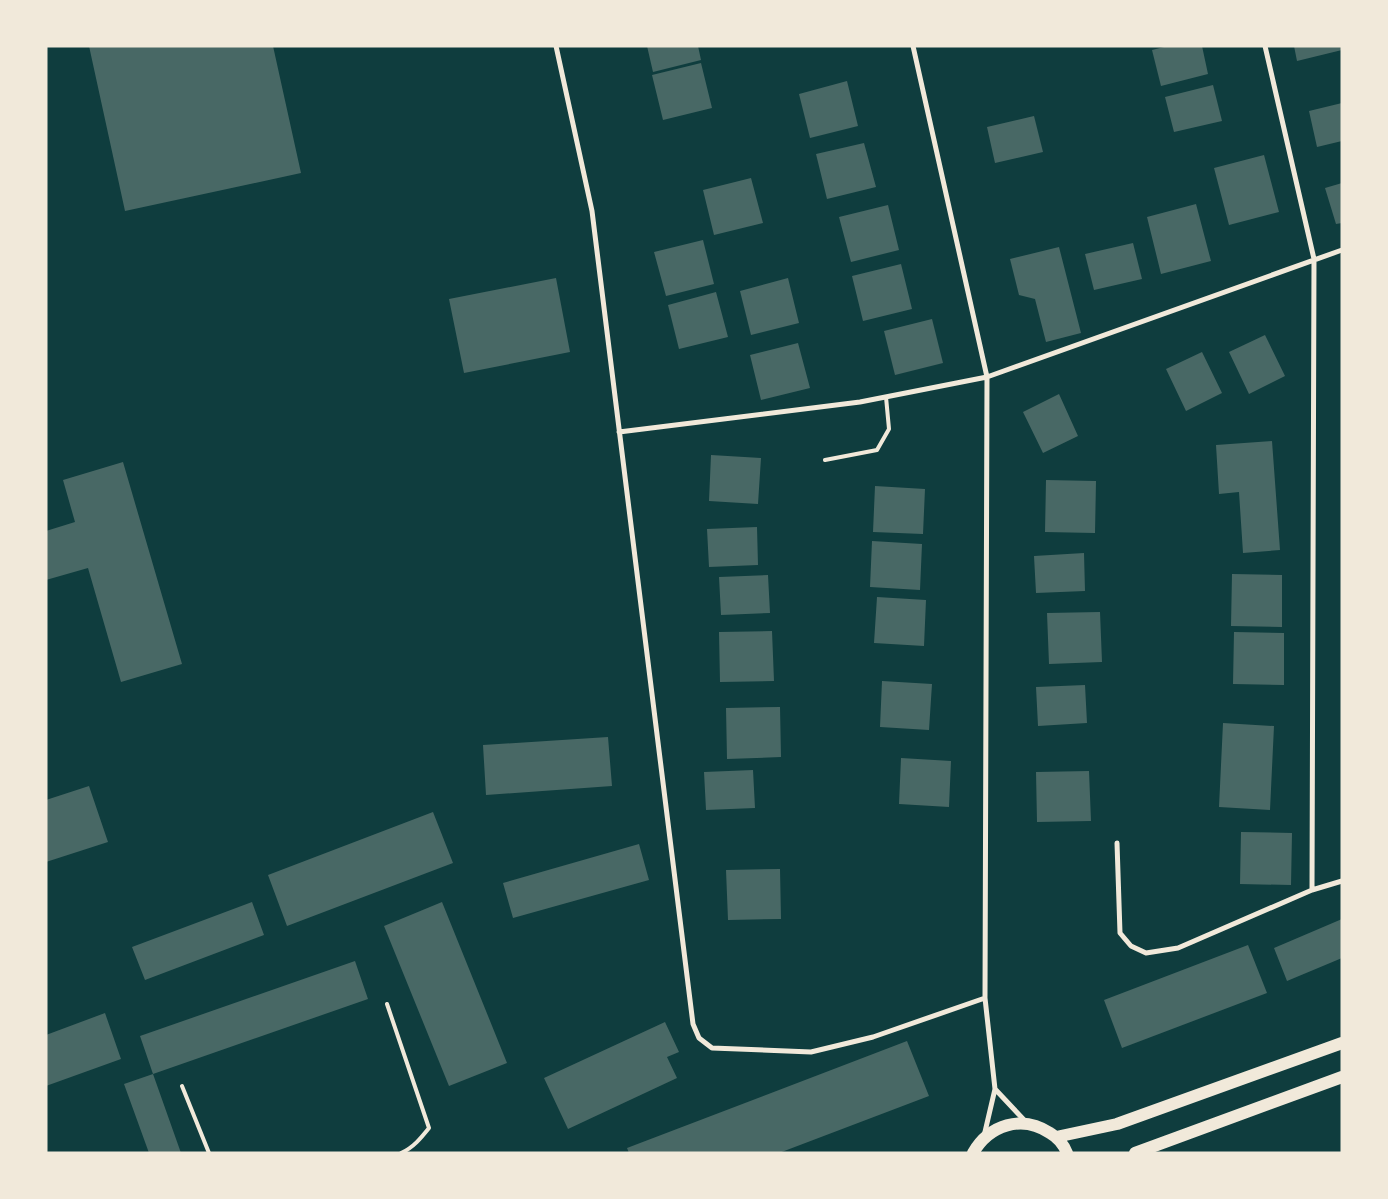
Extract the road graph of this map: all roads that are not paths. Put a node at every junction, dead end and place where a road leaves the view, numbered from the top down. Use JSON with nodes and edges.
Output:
{"nodes":[{"id":1,"x":556,"y":46,"type":"edge"},
{"id":2,"x":913,"y":46,"type":"edge"},
{"id":3,"x":1265,"y":46,"type":"edge"},
{"id":4,"x":1342,"y":250,"type":"edge"},
{"id":5,"x":1314,"y":259,"type":"junction"},
{"id":6,"x":987,"y":377,"type":"junction"},
{"id":7,"x":886,"y":397,"type":"junction"},
{"id":8,"x":620,"y":432,"type":"junction"},
{"id":9,"x":826,"y":460,"type":"dead end"},
{"id":10,"x":1117,"y":843,"type":"dead end"},
{"id":11,"x":1342,"y":881,"type":"edge"},
{"id":12,"x":1312,"y":890,"type":"junction"},
{"id":13,"x":985,"y":998,"type":"junction"},
{"id":14,"x":388,"y":1004,"type":"dead end"},
{"id":15,"x":1342,"y":1043,"type":"edge"},
{"id":16,"x":1342,"y":1078,"type":"edge"},
{"id":17,"x":182,"y":1086,"type":"dead end"},
{"id":18,"x":995,"y":1090,"type":"junction"},
{"id":19,"x":1028,"y":1123,"type":"junction"},
{"id":20,"x":1056,"y":1136,"type":"junction"},
{"id":21,"x":983,"y":1138,"type":"junction"},
{"id":22,"x":209,"y":1153,"type":"edge"},
{"id":23,"x":401,"y":1153,"type":"edge"},
{"id":24,"x":973,"y":1153,"type":"edge"},
{"id":25,"x":1067,"y":1153,"type":"edge"},
{"id":26,"x":1135,"y":1153,"type":"edge"}],
"edges":[{"from":1,"to":8,"type":"street"},
{"from":2,"to":6,"type":"street"},
{"from":3,"to":5,"type":"street"},
{"from":4,"to":5,"type":"street"},
{"from":5,"to":6,"type":"street"},
{"from":5,"to":12,"type":"street"},
{"from":6,"to":7,"type":"street"},
{"from":6,"to":13,"type":"street"},
{"from":7,"to":8,"type":"street"},
{"from":7,"to":9,"type":"lane"},
{"from":8,"to":13,"type":"street"},
{"from":10,"to":12,"type":"street"},
{"from":11,"to":12,"type":"street"},
{"from":13,"to":18,"type":"street"},
{"from":14,"to":23,"type":"lane"},
{"from":15,"to":20,"type":"main road"},
{"from":16,"to":26,"type":"main road"},
{"from":17,"to":22,"type":"lane"},
{"from":18,"to":19,"type":"street"},
{"from":18,"to":21,"type":"street"},
{"from":19,"to":20,"type":"main road"},
{"from":19,"to":21,"type":"main road"},
{"from":20,"to":25,"type":"main road"},
{"from":21,"to":24,"type":"main road"}]}
